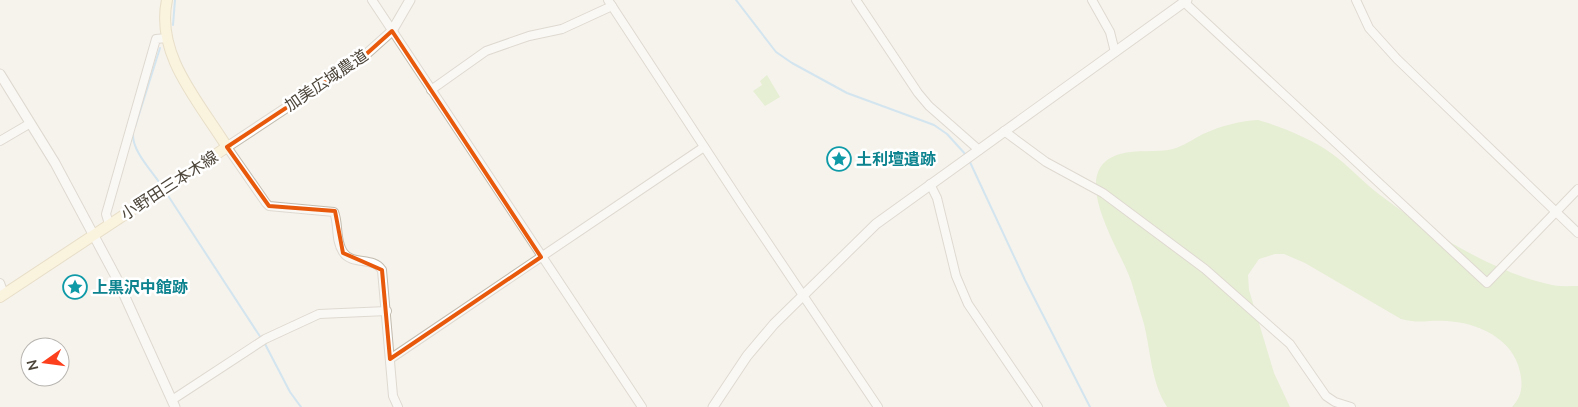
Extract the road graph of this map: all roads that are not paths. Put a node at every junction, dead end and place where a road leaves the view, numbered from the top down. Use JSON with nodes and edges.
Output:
{"nodes":[{"id":1,"x":167,"y":0,"type":"edge"},
{"id":2,"x":372,"y":0,"type":"edge"},
{"id":3,"x":410,"y":0,"type":"edge"},
{"id":4,"x":856,"y":0,"type":"edge"},
{"id":5,"x":1092,"y":0,"type":"edge"},
{"id":6,"x":1356,"y":0,"type":"edge"},
{"id":7,"x":1186,"y":1,"type":"edge"},
{"id":8,"x":610,"y":3,"type":"edge"},
{"id":9,"x":392,"y":30,"type":"junction"},
{"id":10,"x":167,"y":38,"type":"junction"},
{"id":11,"x":1115,"y":52,"type":"junction"},
{"id":12,"x":0,"y":74,"type":"edge"},
{"id":13,"x":431,"y":90,"type":"junction"},
{"id":14,"x":29,"y":124,"type":"junction"},
{"id":15,"x":1004,"y":132,"type":"junction"},
{"id":16,"x":0,"y":141,"type":"edge"},
{"id":17,"x":227,"y":147,"type":"junction"},
{"id":18,"x":704,"y":147,"type":"junction"},
{"id":19,"x":977,"y":152,"type":"junction"},
{"id":20,"x":930,"y":184,"type":"junction"},
{"id":21,"x":1578,"y":189,"type":"edge"},
{"id":22,"x":1556,"y":212,"type":"junction"},
{"id":23,"x":109,"y":224,"type":"junction"},
{"id":24,"x":1578,"y":233,"type":"edge"},
{"id":25,"x":94,"y":235,"type":"junction"},
{"id":26,"x":541,"y":257,"type":"junction"},
{"id":27,"x":0,"y":283,"type":"edge"},
{"id":28,"x":803,"y":294,"type":"junction"},
{"id":29,"x":2,"y":295,"type":"edge"},
{"id":30,"x":387,"y":311,"type":"junction"},
{"id":31,"x":390,"y":359,"type":"junction"},
{"id":32,"x":174,"y":404,"type":"edge"},
{"id":33,"x":398,"y":407,"type":"edge"},
{"id":34,"x":642,"y":407,"type":"edge"},
{"id":35,"x":712,"y":407,"type":"edge"},
{"id":36,"x":878,"y":407,"type":"edge"},
{"id":37,"x":1038,"y":407,"type":"edge"},
{"id":38,"x":1351,"y":407,"type":"edge"}],
"edges":[{"from":1,"to":10,"type":"main road","name":"小野田三本木線"},
{"from":2,"to":9,"type":"street"},
{"from":3,"to":9,"type":"street","name":"加美広域農道"},
{"from":4,"to":19,"type":"street"},
{"from":5,"to":11,"type":"street"},
{"from":6,"to":22,"type":"street"},
{"from":7,"to":11,"type":"street"},
{"from":7,"to":22,"type":"street"},
{"from":8,"to":13,"type":"street"},
{"from":8,"to":18,"type":"street"},
{"from":9,"to":13,"type":"street"},
{"from":9,"to":17,"type":"street","name":"加美広域農道"},
{"from":10,"to":17,"type":"main road","name":"小野田三本木線"},
{"from":10,"to":23,"type":"street"},
{"from":11,"to":15,"type":"street"},
{"from":12,"to":14,"type":"street"},
{"from":13,"to":26,"type":"street"},
{"from":14,"to":16,"type":"street"},
{"from":14,"to":25,"type":"street"},
{"from":15,"to":19,"type":"street"},
{"from":15,"to":38,"type":"street"},
{"from":17,"to":23,"type":"main road","name":"小野田三本木線"},
{"from":17,"to":30,"type":"street"},
{"from":18,"to":26,"type":"street"},
{"from":18,"to":28,"type":"street"},
{"from":19,"to":20,"type":"street"},
{"from":20,"to":28,"type":"street"},
{"from":20,"to":37,"type":"street"},
{"from":21,"to":22,"type":"street"},
{"from":22,"to":24,"type":"street"},
{"from":23,"to":25,"type":"main road","name":"小野田三本木線"},
{"from":25,"to":29,"type":"main road","name":"小野田三本木線"},
{"from":25,"to":32,"type":"street"},
{"from":26,"to":31,"type":"street"},
{"from":26,"to":34,"type":"street"},
{"from":27,"to":29,"type":"street"},
{"from":28,"to":35,"type":"street"},
{"from":28,"to":36,"type":"street"},
{"from":30,"to":31,"type":"street"},
{"from":30,"to":32,"type":"street"},
{"from":31,"to":33,"type":"street"}]}
